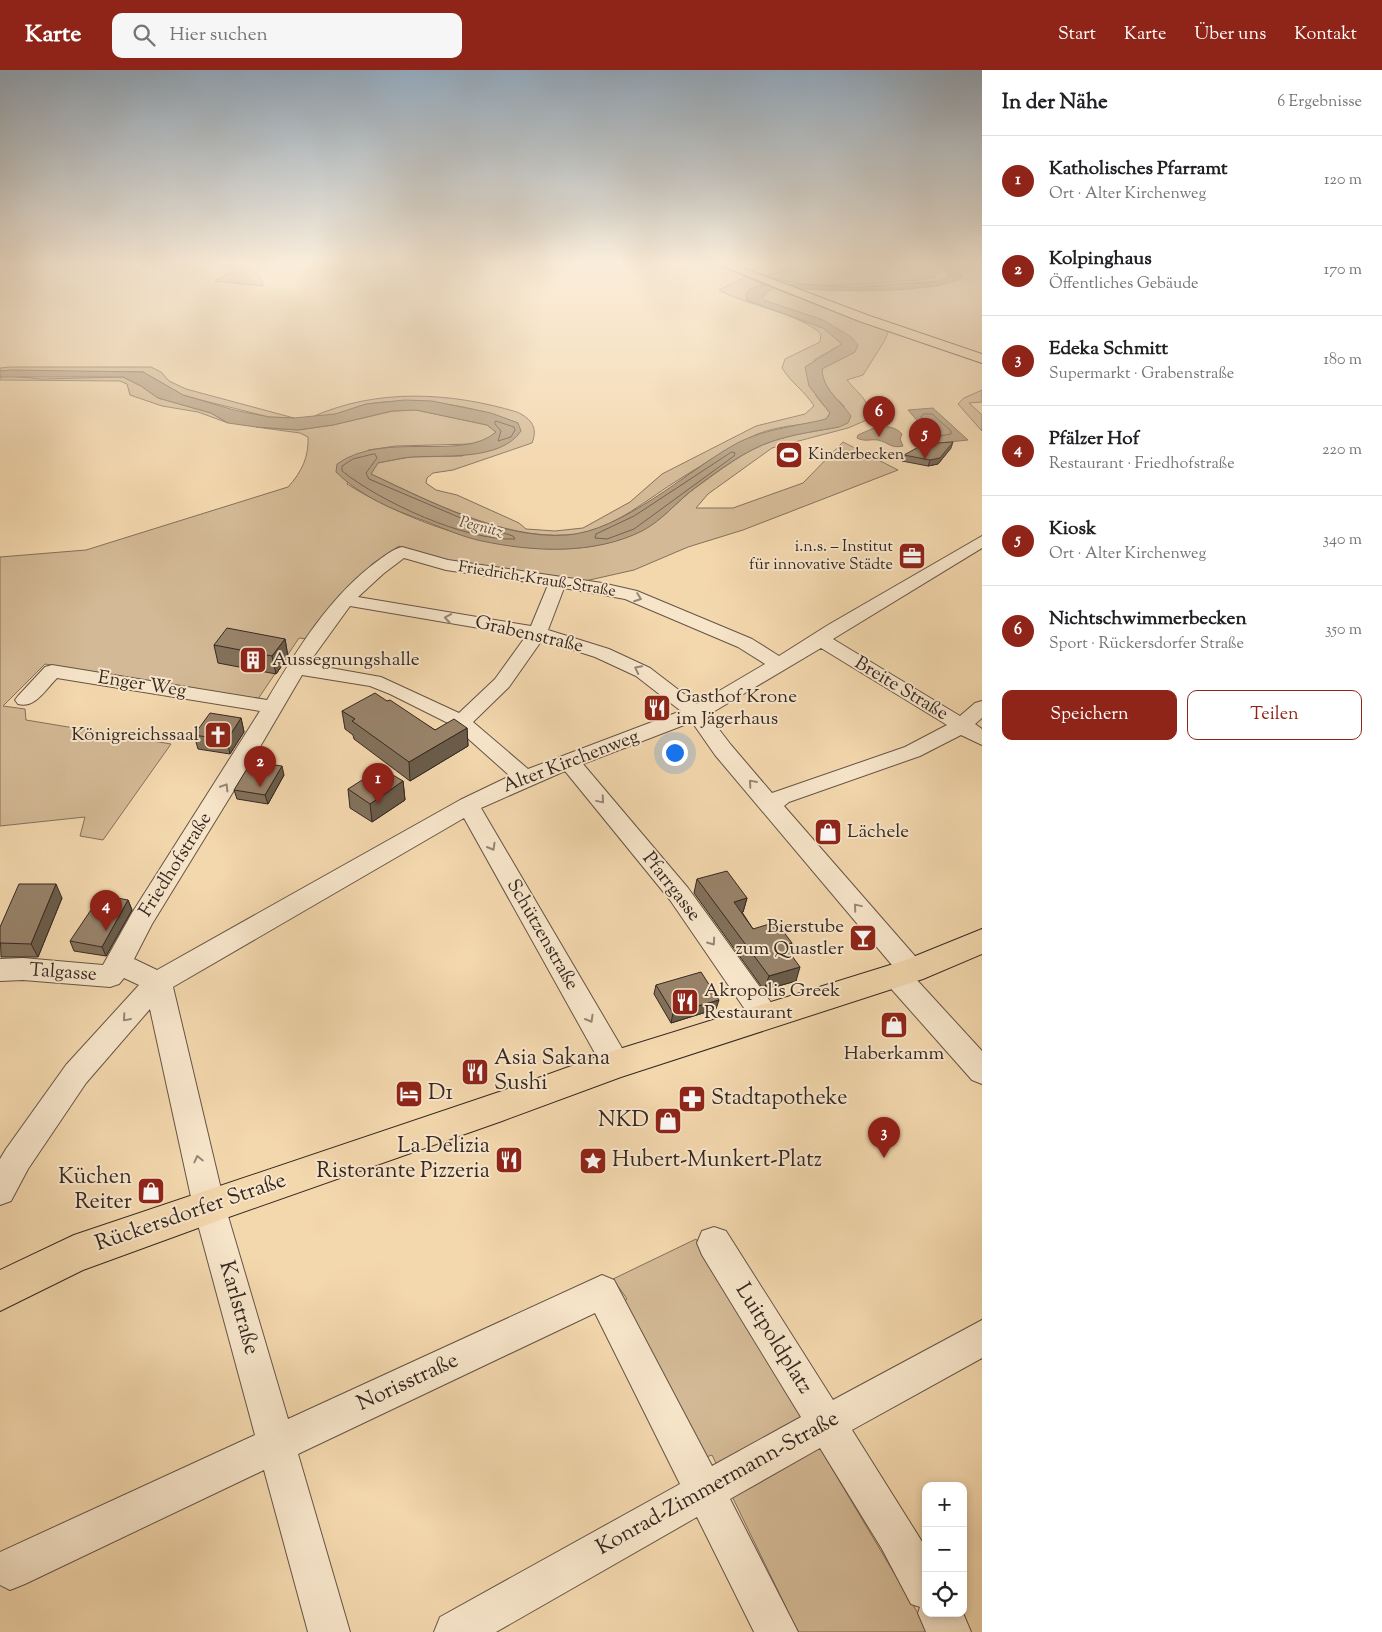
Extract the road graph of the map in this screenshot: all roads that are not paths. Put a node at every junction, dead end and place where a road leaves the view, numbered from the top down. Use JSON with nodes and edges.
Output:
{"nodes":[{"id":1,"x":911,"y":335,"type":"edge"},
{"id":2,"x":982,"y":360,"type":"edge"},
{"id":3,"x":982,"y":541,"type":"edge"},
{"id":4,"x":402,"y":552,"type":"joint"},
{"id":5,"x":558,"y":582,"type":"junction"},
{"id":6,"x":345,"y":600,"type":"junction"},
{"id":7,"x":538,"y":633,"type":"junction"},
{"id":8,"x":821,"y":640,"type":"junction"},
{"id":9,"x":778,"y":664,"type":"junction"},
{"id":10,"x":296,"y":668,"type":"junction"},
{"id":11,"x":25,"y":700,"type":"dead end"},
{"id":12,"x":272,"y":707,"type":"junction"},
{"id":13,"x":982,"y":708,"type":"edge"},
{"id":14,"x":696,"y":713,"type":"junction"},
{"id":15,"x":461,"y":722,"type":"junction"},
{"id":16,"x":962,"y":726,"type":"junction"},
{"id":17,"x":982,"y":738,"type":"edge"},
{"id":18,"x":570,"y":762,"type":"junction"},
{"id":19,"x":525,"y":778,"type":"junction"},
{"id":20,"x":468,"y":805,"type":"junction"},
{"id":21,"x":772,"y":805,"type":"junction"},
{"id":22,"x":982,"y":941,"type":"edge"},
{"id":23,"x":119,"y":964,"type":"junction"},
{"id":24,"x":0,"y":970,"type":"edge"},
{"id":25,"x":903,"y":972,"type":"junction"},
{"id":26,"x":158,"y":982,"type":"junction"},
{"id":27,"x":765,"y":1016,"type":"junction"},
{"id":28,"x":616,"y":1064,"type":"junction"},
{"id":29,"x":982,"y":1071,"type":"edge"},
{"id":30,"x":8,"y":1158,"type":"edge"},
{"id":31,"x":0,"y":1190,"type":"edge"},
{"id":32,"x":210,"y":1206,"type":"junction"},
{"id":33,"x":714,"y":1243,"type":"dead end"},
{"id":34,"x":0,"y":1292,"type":"edge"},
{"id":35,"x":982,"y":1338,"type":"edge"},
{"id":36,"x":825,"y":1424,"type":"junction"},
{"id":37,"x":278,"y":1443,"type":"junction"},
{"id":38,"x":704,"y":1492,"type":"junction"},
{"id":39,"x":10,"y":1569,"type":"dead end"},
{"id":40,"x":922,"y":1582,"type":"edge"},
{"id":41,"x":941,"y":1617,"type":"edge"},
{"id":42,"x":330,"y":1632,"type":"edge"},
{"id":43,"x":454,"y":1632,"type":"edge"},
{"id":44,"x":777,"y":1632,"type":"edge"},
{"id":45,"x":950,"y":1632,"type":"edge"}],
"edges":[{"from":1,"to":2,"type":"main road"},
{"from":3,"to":8,"type":"street","name":"Alter Kirchenweg"},
{"from":4,"to":5,"type":"street","name":"Friedrich-Krauß-Straße"},
{"from":4,"to":6,"type":"street","name":"Friedhofstraße"},
{"from":5,"to":7,"type":"street"},
{"from":5,"to":9,"type":"street","name":"Friedrich-Krauß-Straße","one_way":true},
{"from":7,"to":6,"type":"street","name":"Grabenstraße","one_way":true},
{"from":6,"to":10,"type":"street","name":"Friedhofstraße"},
{"from":14,"to":7,"type":"street","name":"Grabenstraße","one_way":true},
{"from":7,"to":15,"type":"street"},
{"from":8,"to":9,"type":"street","name":"Alter Kirchenweg"},
{"from":8,"to":16,"type":"street","name":"Breite Straße"},
{"from":9,"to":14,"type":"street","name":"Alter Kirchenweg"},
{"from":10,"to":12,"type":"street","name":"Friedhofstraße"},
{"from":10,"to":15,"type":"street"},
{"from":11,"to":12,"type":"street","name":"Enger Weg"},
{"from":23,"to":12,"type":"street","name":"Friedhofstraße","one_way":true},
{"from":13,"to":16,"type":"street"},
{"from":14,"to":18,"type":"street","name":"Alter Kirchenweg"},
{"from":21,"to":14,"type":"street","name":"Grabenstraße","one_way":true},
{"from":15,"to":19,"type":"street"},
{"from":16,"to":17,"type":"street","name":"Breite Straße"},
{"from":16,"to":21,"type":"street"},
{"from":18,"to":19,"type":"street","name":"Alter Kirchenweg"},
{"from":18,"to":27,"type":"street","name":"Pfarrgasse","one_way":true},
{"from":19,"to":20,"type":"street","name":"Alter Kirchenweg"},
{"from":20,"to":26,"type":"street","name":"Alter Kirchenweg"},
{"from":20,"to":28,"type":"street","name":"Schützenstraße","one_way":true},
{"from":25,"to":21,"type":"street","name":"Grabenstraße","one_way":true},
{"from":22,"to":25,"type":"main road","name":"Rückersdorfer Straße"},
{"from":23,"to":24,"type":"street","name":"Talgasse"},
{"from":23,"to":26,"type":"street"},
{"from":25,"to":27,"type":"main road","name":"Rückersdorfer Straße"},
{"from":25,"to":29,"type":"street","name":"Grabenstraße"},
{"from":26,"to":30,"type":"street","one_way":true},
{"from":32,"to":26,"type":"street","name":"Karlstraße","one_way":true},
{"from":27,"to":28,"type":"main road","name":"Rückersdorfer Straße"},
{"from":28,"to":32,"type":"main road","name":"Rückersdorfer Straße"},
{"from":30,"to":31,"type":"street"},
{"from":32,"to":34,"type":"main road","name":"Rückersdorfer Straße"},
{"from":32,"to":37,"type":"street","name":"Karlstraße"},
{"from":33,"to":36,"type":"street","name":"Luitpoldplatz"},
{"from":35,"to":36,"type":"street","name":"Konrad-Zimmermann-Straße"},
{"from":36,"to":38,"type":"street","name":"Konrad-Zimmermann-Straße"},
{"from":36,"to":40,"type":"street","name":"Luitpoldplatz"},
{"from":37,"to":38,"type":"street","name":"Norisstraße"},
{"from":37,"to":39,"type":"street","name":"Norisstraße"},
{"from":37,"to":42,"type":"street","name":"Karlstraße"},
{"from":38,"to":43,"type":"street","name":"Konrad-Zimmermann-Straße"},
{"from":38,"to":44,"type":"street"},
{"from":41,"to":45,"type":"street"}]}
